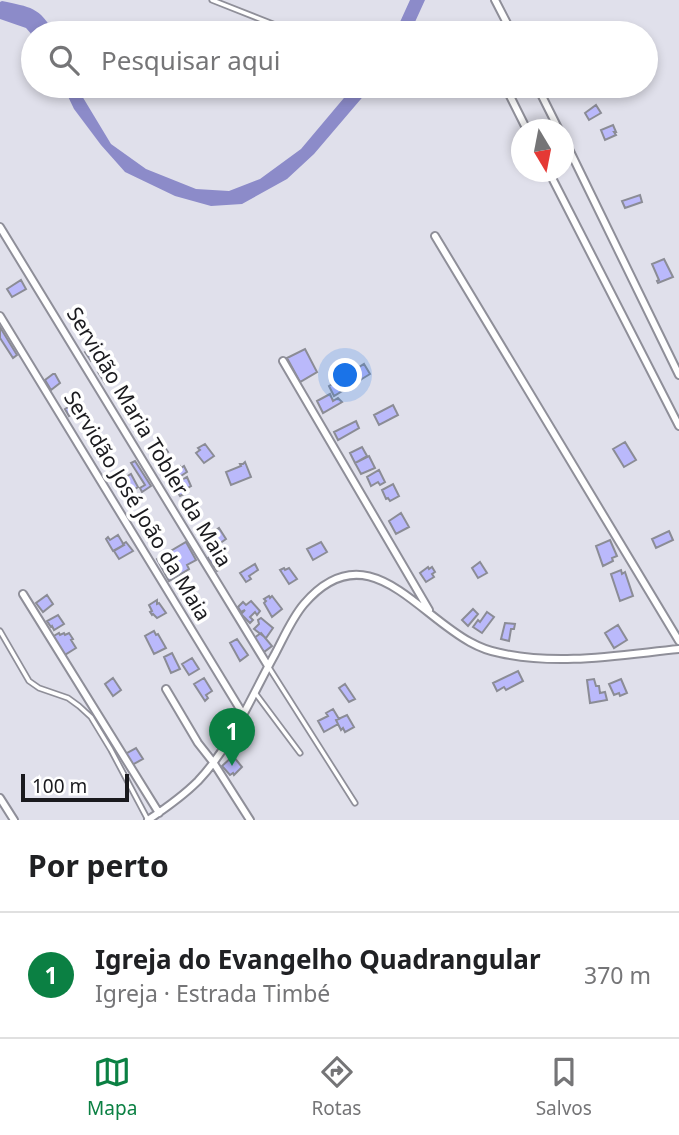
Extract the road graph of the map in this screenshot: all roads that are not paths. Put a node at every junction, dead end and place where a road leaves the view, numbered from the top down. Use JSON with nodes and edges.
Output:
{"nodes":[{"id":1,"x":212,"y":0,"type":"edge"},
{"id":2,"x":495,"y":0,"type":"edge"},
{"id":3,"x":265,"y":21,"type":"edge"},
{"id":4,"x":506,"y":21,"type":"edge"},
{"id":5,"x":511,"y":98,"type":"edge"},
{"id":6,"x":543,"y":98,"type":"edge"},
{"id":7,"x":522,"y":119,"type":"edge"},
{"id":8,"x":554,"y":119,"type":"edge"},
{"id":9,"x":574,"y":160,"type":"edge"},
{"id":10,"x":554,"y":182,"type":"edge"},
{"id":11,"x":0,"y":227,"type":"edge"},
{"id":12,"x":435,"y":236,"type":"dead end"},
{"id":13,"x":0,"y":316,"type":"edge"},
{"id":14,"x":283,"y":361,"type":"dead end"},
{"id":15,"x":679,"y":375,"type":"edge"},
{"id":16,"x":679,"y":426,"type":"edge"},
{"id":17,"x":23,"y":594,"type":"dead end"},
{"id":18,"x":431,"y":614,"type":"junction"},
{"id":19,"x":0,"y":631,"type":"edge"},
{"id":20,"x":679,"y":641,"type":"edge"},
{"id":21,"x":679,"y":649,"type":"edge"},
{"id":22,"x":268,"y":666,"type":"junction"},
{"id":23,"x":166,"y":690,"type":"dead end"},
{"id":24,"x":254,"y":693,"type":"junction"},
{"id":25,"x":243,"y":714,"type":"junction"},
{"id":26,"x":300,"y":753,"type":"dead end"},
{"id":27,"x":214,"y":762,"type":"junction"},
{"id":28,"x":0,"y":798,"type":"edge"},
{"id":29,"x":355,"y":803,"type":"dead end"},
{"id":30,"x":159,"y":813,"type":"junction"},
{"id":31,"x":14,"y":820,"type":"edge"},
{"id":32,"x":148,"y":820,"type":"edge"},
{"id":33,"x":250,"y":820,"type":"edge"}],
"edges":[{"from":1,"to":3,"type":"lane"},
{"from":2,"to":4,"type":"street"},
{"from":5,"to":7,"type":"street"},
{"from":6,"to":8,"type":"street"},
{"from":9,"to":15,"type":"street"},
{"from":10,"to":16,"type":"street"},
{"from":11,"to":22,"type":"street","name":"Servidão Maria Tobler da Maia"},
{"from":12,"to":20,"type":"street"},
{"from":13,"to":25,"type":"street","name":"Servidão José João da Maia"},
{"from":14,"to":18,"type":"street"},
{"from":17,"to":30,"type":"street"},
{"from":18,"to":21,"type":"street"},
{"from":18,"to":22,"type":"street"},
{"from":19,"to":32,"type":"lane"},
{"from":22,"to":24,"type":"street"},
{"from":22,"to":29,"type":"lane"},
{"from":23,"to":27,"type":"street"},
{"from":24,"to":25,"type":"street"},
{"from":24,"to":26,"type":"lane"},
{"from":25,"to":27,"type":"street"},
{"from":27,"to":30,"type":"street"},
{"from":27,"to":33,"type":"street"},
{"from":28,"to":31,"type":"street"},
{"from":30,"to":32,"type":"street"}]}
